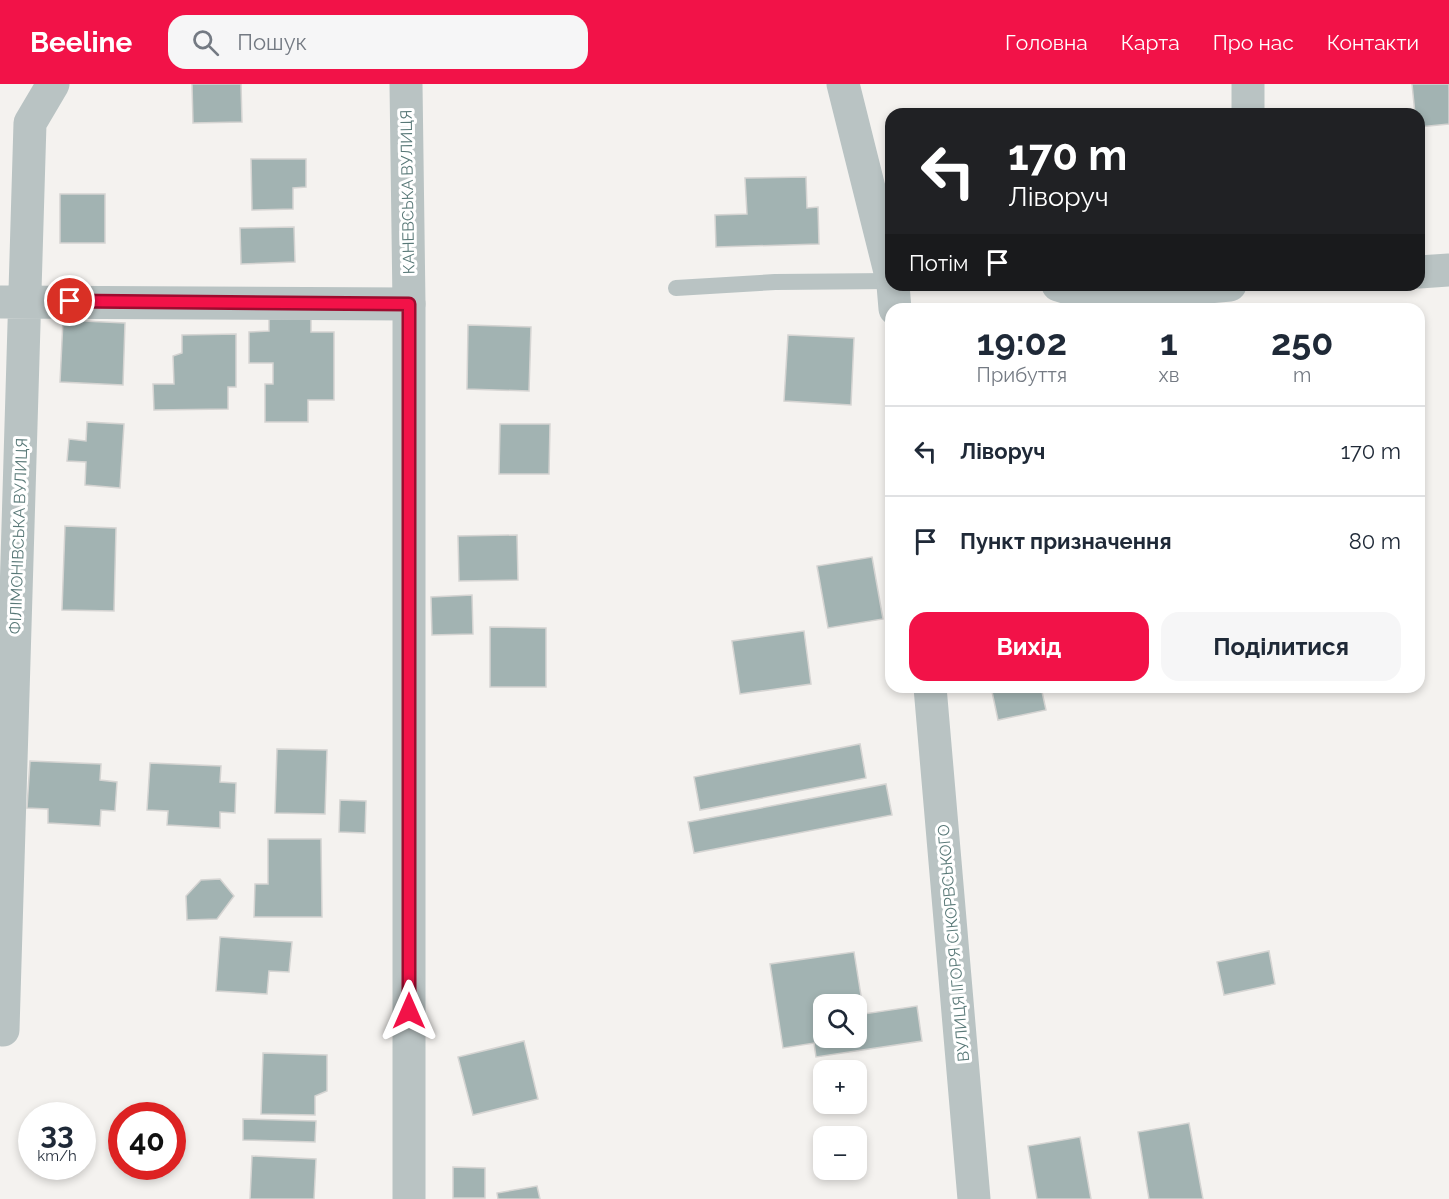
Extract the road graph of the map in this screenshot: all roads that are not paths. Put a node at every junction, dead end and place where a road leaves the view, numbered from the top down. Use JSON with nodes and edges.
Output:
{"nodes":[{"id":1,"x":53,"y":84,"type":"edge"},
{"id":2,"x":406,"y":84,"type":"edge"},
{"id":3,"x":843,"y":84,"type":"edge"},
{"id":4,"x":1248,"y":84,"type":"edge"},
{"id":5,"x":1248,"y":108,"type":"edge"},
{"id":6,"x":885,"y":252,"type":"edge"},
{"id":7,"x":1449,"y":270,"type":"edge"},
{"id":8,"x":1425,"y":272,"type":"edge"},
{"id":9,"x":885,"y":281,"type":"edge"},
{"id":10,"x":676,"y":288,"type":"dead end"},
{"id":11,"x":1078,"y":291,"type":"edge"},
{"id":12,"x":1164,"y":291,"type":"edge"},
{"id":13,"x":12,"y":301,"type":"edge"},
{"id":14,"x":409,"y":304,"type":"junction"},
{"id":15,"x":931,"y":693,"type":"edge"},
{"id":16,"x":3,"y":1030,"type":"dead end"},
{"id":17,"x":409,"y":1199,"type":"edge"},
{"id":18,"x":974,"y":1199,"type":"edge"}],
"edges":[{"from":1,"to":13,"type":"street","name":"ФІЛІМОНІВСЬКА ВУЛИЦЯ"},
{"from":2,"to":14,"type":"street","name":"КАНЕВСЬКА ВУЛИЦЯ"},
{"from":3,"to":6,"type":"street"},
{"from":4,"to":5,"type":"street"},
{"from":7,"to":8,"type":"street"},
{"from":9,"to":10,"type":"lane"},
{"from":11,"to":12,"type":"street"},
{"from":13,"to":14,"type":"street"},
{"from":13,"to":16,"type":"street","name":"ФІЛІМОНІВСЬКА ВУЛИЦЯ"},
{"from":14,"to":17,"type":"street","name":"КАНЕВСЬКА ВУЛИЦЯ"},
{"from":15,"to":18,"type":"street","name":"ВУЛИЦЯ ІГОРЯ СІКОРВСЬКОГО"}]}
